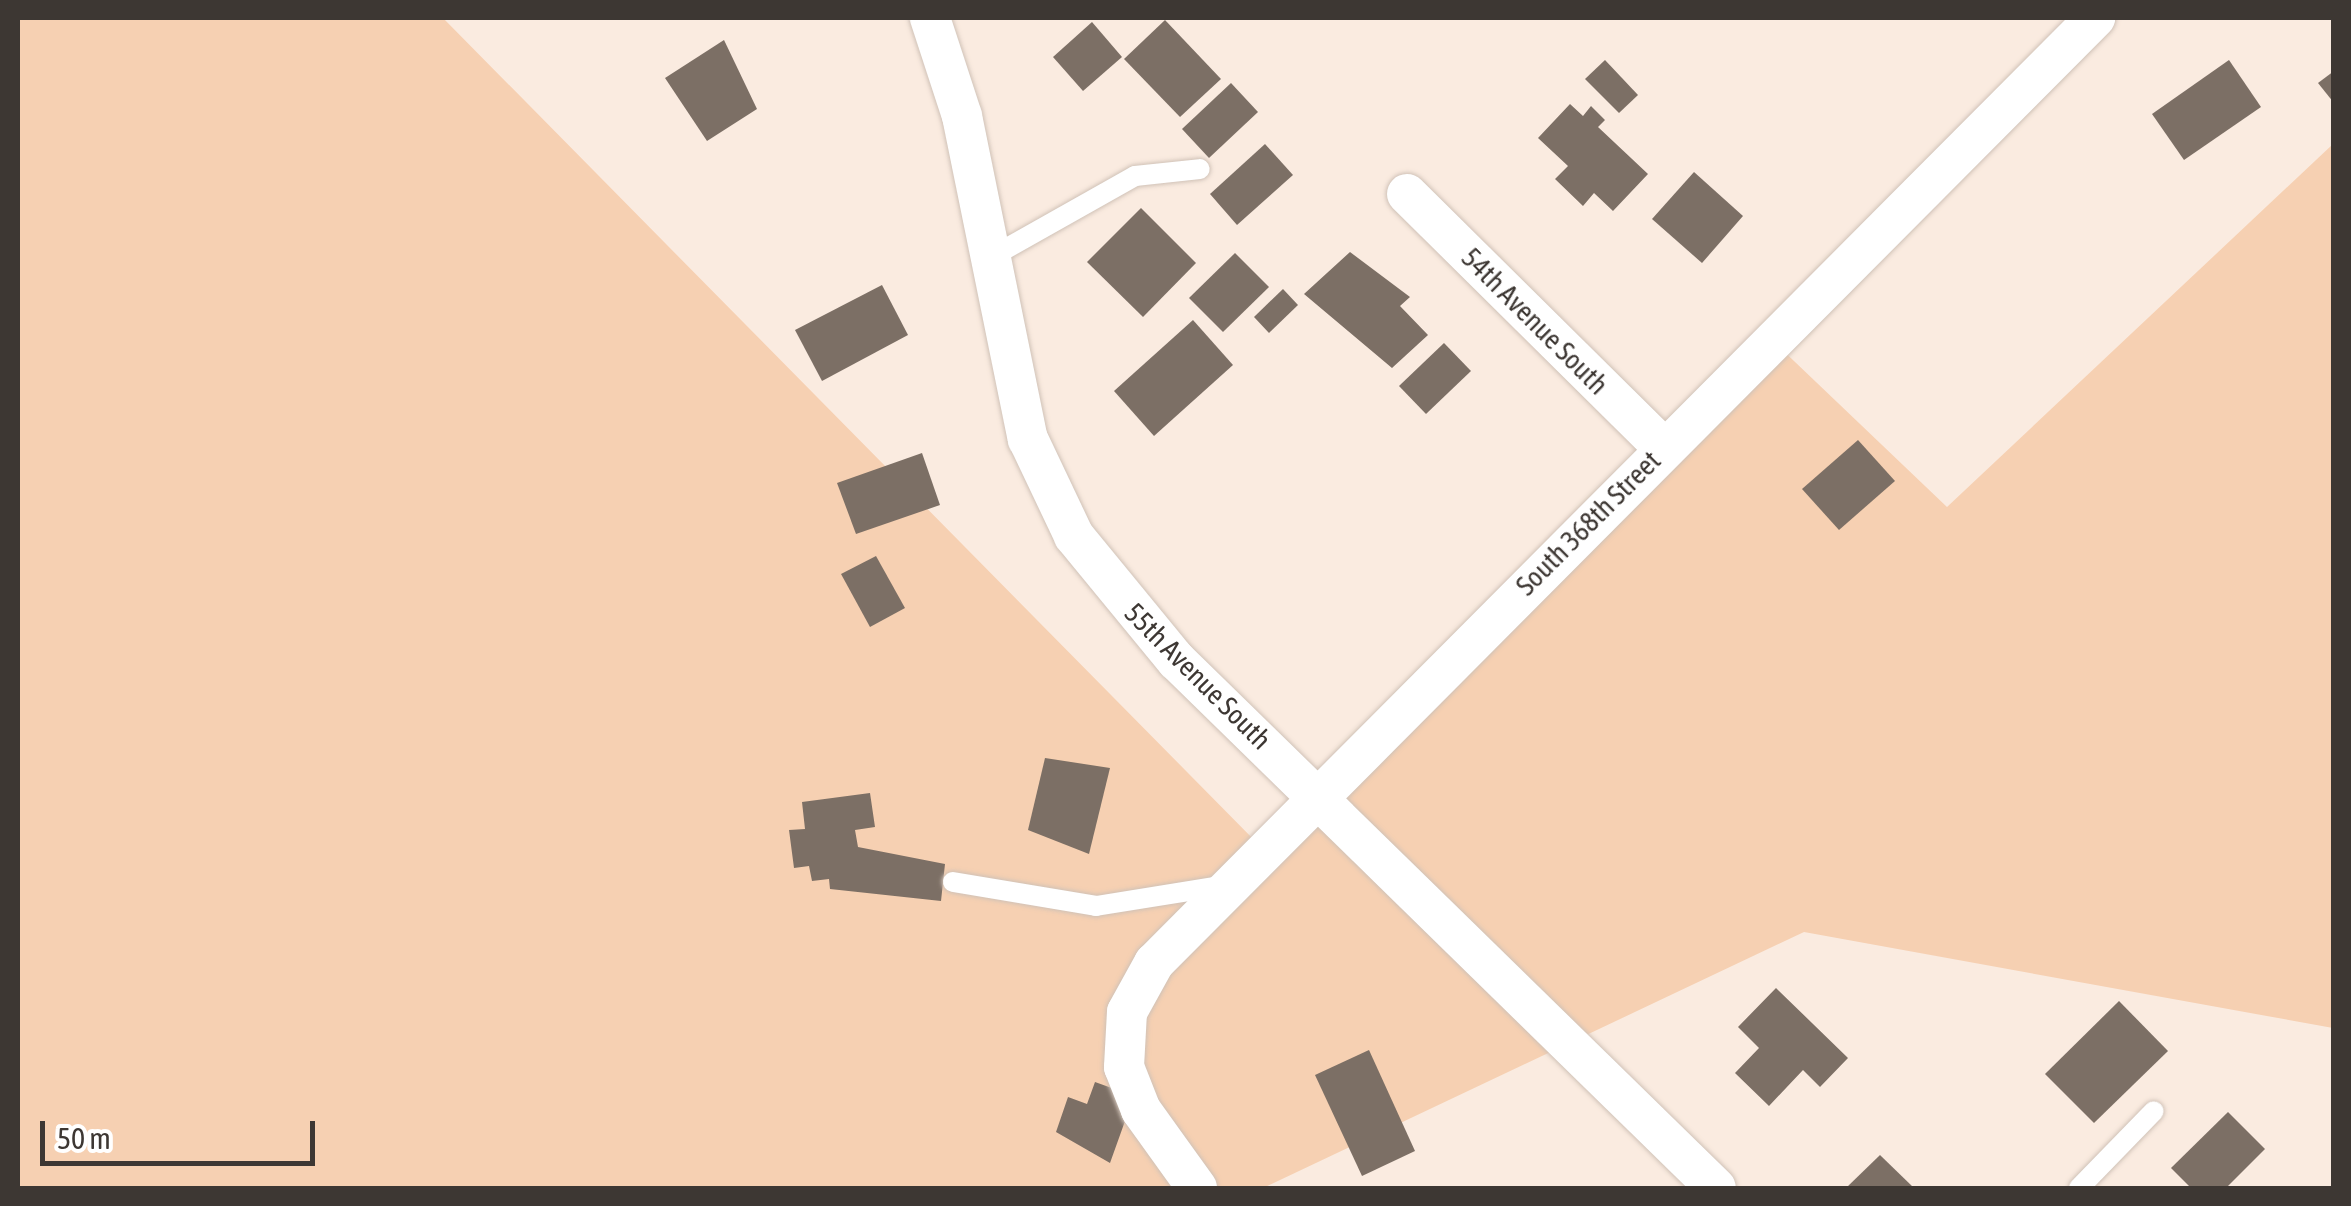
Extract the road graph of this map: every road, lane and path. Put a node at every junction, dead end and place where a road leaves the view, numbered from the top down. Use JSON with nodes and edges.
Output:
{"nodes":[{"id":1,"x":930,"y":18,"type":"edge"},
{"id":2,"x":2095,"y":18,"type":"edge"},
{"id":3,"x":1200,"y":170,"type":"dead end"},
{"id":4,"x":1407,"y":194,"type":"dead end"},
{"id":5,"x":992,"y":256,"type":"junction"},
{"id":6,"x":1663,"y":447,"type":"junction"},
{"id":7,"x":1317,"y":795,"type":"junction"},
{"id":8,"x":953,"y":882,"type":"dead end"},
{"id":9,"x":1229,"y":884,"type":"junction"},
{"id":10,"x":2154,"y":1111,"type":"dead end"},
{"id":11,"x":1198,"y":1188,"type":"edge"},
{"id":12,"x":1716,"y":1188,"type":"edge"},
{"id":13,"x":2079,"y":1188,"type":"edge"}],
"edges":[{"from":1,"to":5,"type":"street","name":"55th Avenue South"},
{"from":2,"to":6,"type":"street","name":"South 368th Street"},
{"from":3,"to":5,"type":"lane"},
{"from":4,"to":6,"type":"street","name":"54th Avenue South"},
{"from":5,"to":7,"type":"street","name":"55th Avenue South"},
{"from":6,"to":7,"type":"street","name":"South 368th Street"},
{"from":7,"to":9,"type":"street","name":"South 368th Street"},
{"from":7,"to":12,"type":"street","name":"55th Avenue South"},
{"from":8,"to":9,"type":"lane"},
{"from":9,"to":11,"type":"street","name":"South 368th Street"},
{"from":10,"to":13,"type":"lane"}]}
